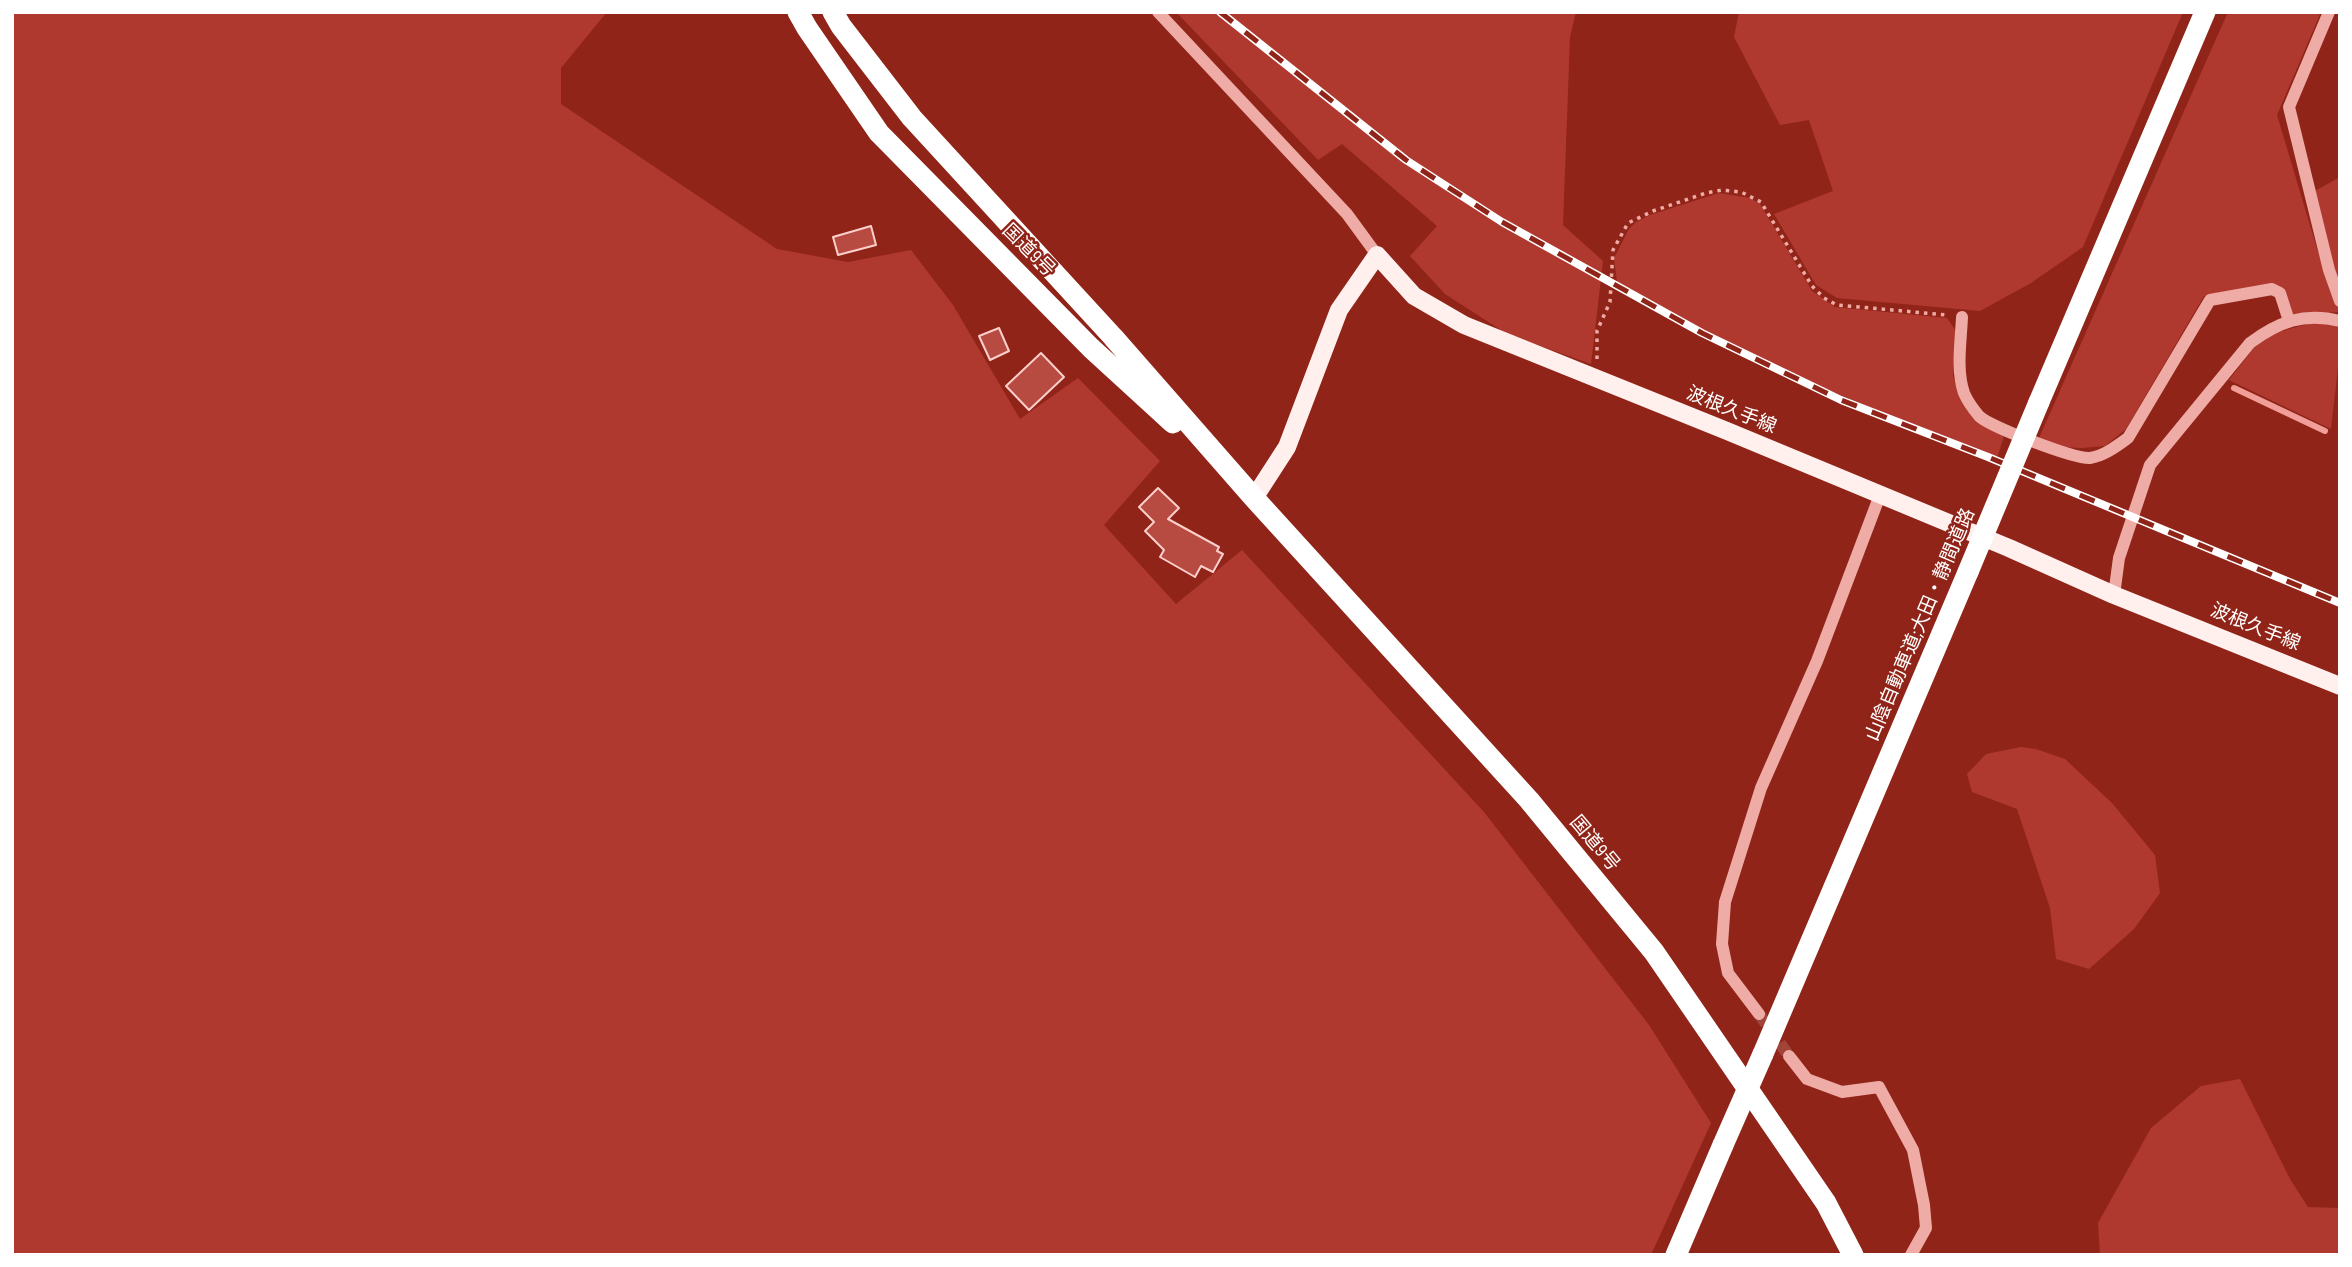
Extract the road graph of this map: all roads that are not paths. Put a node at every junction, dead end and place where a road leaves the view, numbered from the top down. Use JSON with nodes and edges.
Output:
{"nodes":[{"id":1,"x":798,"y":12,"type":"edge"},
{"id":2,"x":833,"y":12,"type":"edge"},
{"id":3,"x":1158,"y":12,"type":"edge"},
{"id":4,"x":2205,"y":12,"type":"edge"},
{"id":5,"x":2329,"y":12,"type":"edge"},
{"id":6,"x":1377,"y":255,"type":"junction"},
{"id":7,"x":2340,"y":301,"type":"edge"},
{"id":8,"x":1962,"y":317,"type":"road end"},
{"id":9,"x":2288,"y":321,"type":"junction"},
{"id":10,"x":2340,"y":321,"type":"edge"},
{"id":11,"x":1880,"y":495,"type":"junction"},
{"id":12,"x":1254,"y":498,"type":"junction"},
{"id":13,"x":2114,"y":595,"type":"junction"},
{"id":14,"x":2340,"y":686,"type":"edge"},
{"id":15,"x":1759,"y":1014,"type":"tunnel mouth"},
{"id":16,"x":1789,"y":1056,"type":"tunnel mouth"},
{"id":17,"x":1676,"y":1255,"type":"edge"},
{"id":18,"x":1853,"y":1255,"type":"edge"},
{"id":19,"x":1911,"y":1255,"type":"edge"}],
"edges":[{"from":1,"to":12,"type":"highway","name":"国道9号"},
{"from":2,"to":12,"type":"highway","name":"国道9号"},
{"from":3,"to":6,"type":"street"},
{"from":4,"to":17,"type":"highway","name":"山陰自動車道;大田・静間道路","bridge":true},
{"from":5,"to":7,"type":"street"},
{"from":6,"to":11,"type":"main road","name":"波根久手線"},
{"from":6,"to":12,"type":"main road"},
{"from":8,"to":9,"type":"street"},
{"from":9,"to":10,"type":"street"},
{"from":9,"to":13,"type":"street"},
{"from":11,"to":13,"type":"main road","name":"波根久手線"},
{"from":11,"to":15,"type":"street"},
{"from":12,"to":18,"type":"highway","name":"国道9号"},
{"from":13,"to":14,"type":"main road","name":"波根久手線"},
{"from":16,"to":19,"type":"street"}]}
